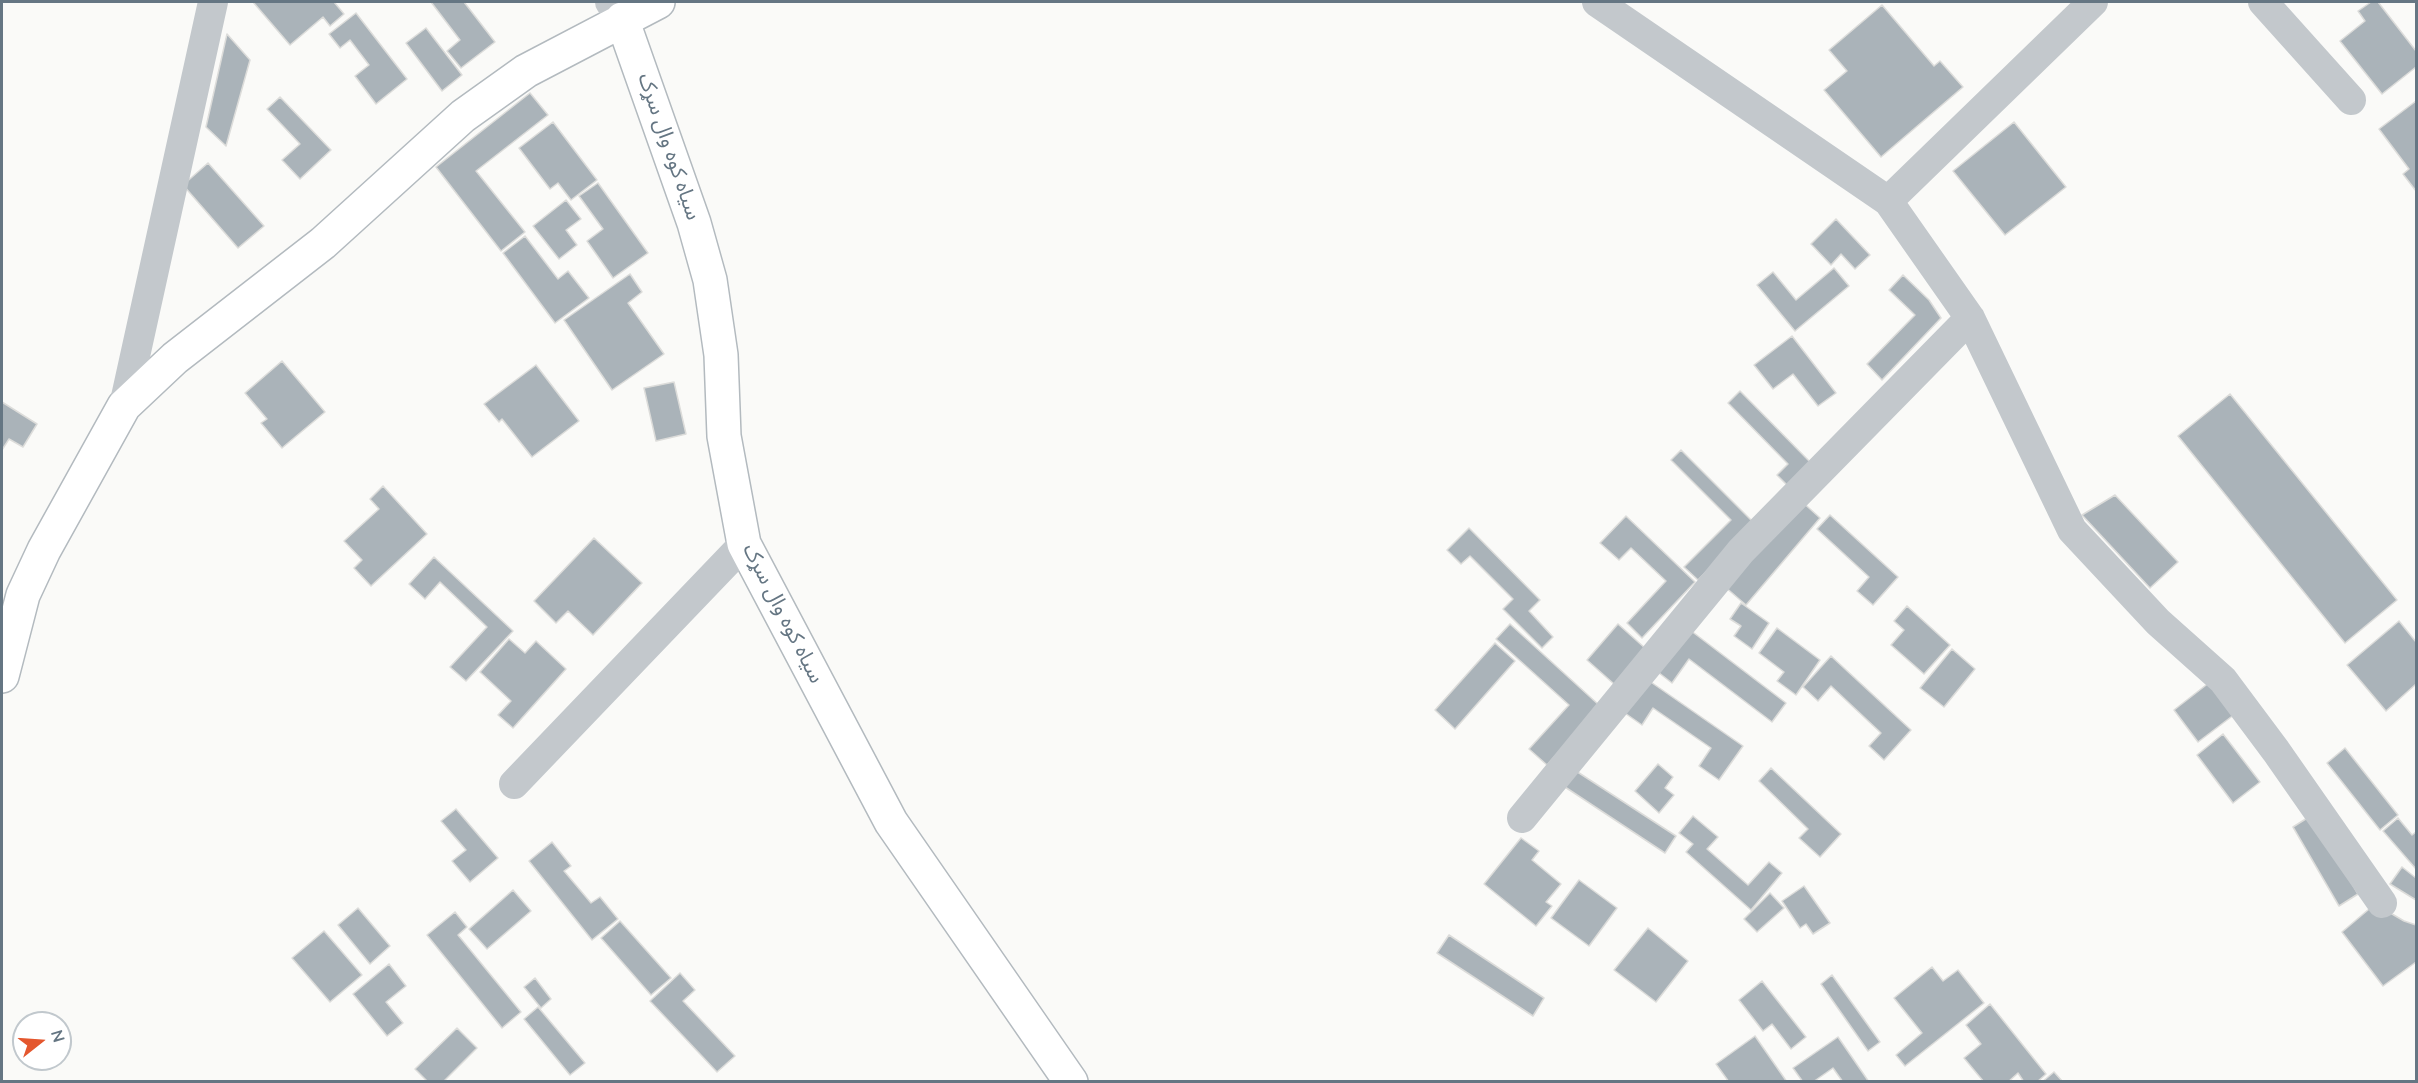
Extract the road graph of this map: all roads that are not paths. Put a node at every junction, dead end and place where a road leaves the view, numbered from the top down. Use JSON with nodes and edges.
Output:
{"nodes":[{"id":1,"x":213,"y":2,"type":"edge"},
{"id":2,"x":658,"y":2,"type":"edge"},
{"id":3,"x":1597,"y":2,"type":"edge"},
{"id":4,"x":2093,"y":2,"type":"edge"},
{"id":5,"x":2263,"y":2,"type":"edge"},
{"id":6,"x":616,"y":10,"type":"edge"},
{"id":7,"x":2351,"y":100,"type":"dead end"},
{"id":8,"x":1888,"y":201,"type":"junction"},
{"id":9,"x":1970,"y":318,"type":"junction"},
{"id":10,"x":124,"y":406,"type":"junction"},
{"id":11,"x":744,"y":544,"type":"junction"},
{"id":12,"x":2,"y":676,"type":"edge"},
{"id":13,"x":514,"y":784,"type":"dead end"},
{"id":14,"x":1521,"y":818,"type":"dead end"},
{"id":15,"x":2382,"y":903,"type":"dead end"},
{"id":16,"x":1071,"y":1082,"type":"edge"}],
"edges":[{"from":1,"to":10,"type":"street"},
{"from":2,"to":6,"type":"street"},
{"from":3,"to":8,"type":"street"},
{"from":4,"to":8,"type":"street"},
{"from":5,"to":7,"type":"street"},
{"from":6,"to":10,"type":"street"},
{"from":6,"to":11,"type":"street","name":"سیاه کوه وال سړک"},
{"from":8,"to":9,"type":"street"},
{"from":9,"to":14,"type":"street"},
{"from":9,"to":15,"type":"street"},
{"from":10,"to":12,"type":"street"},
{"from":11,"to":13,"type":"street"},
{"from":11,"to":16,"type":"street","name":"سیاه کوه وال سړک"}]}
